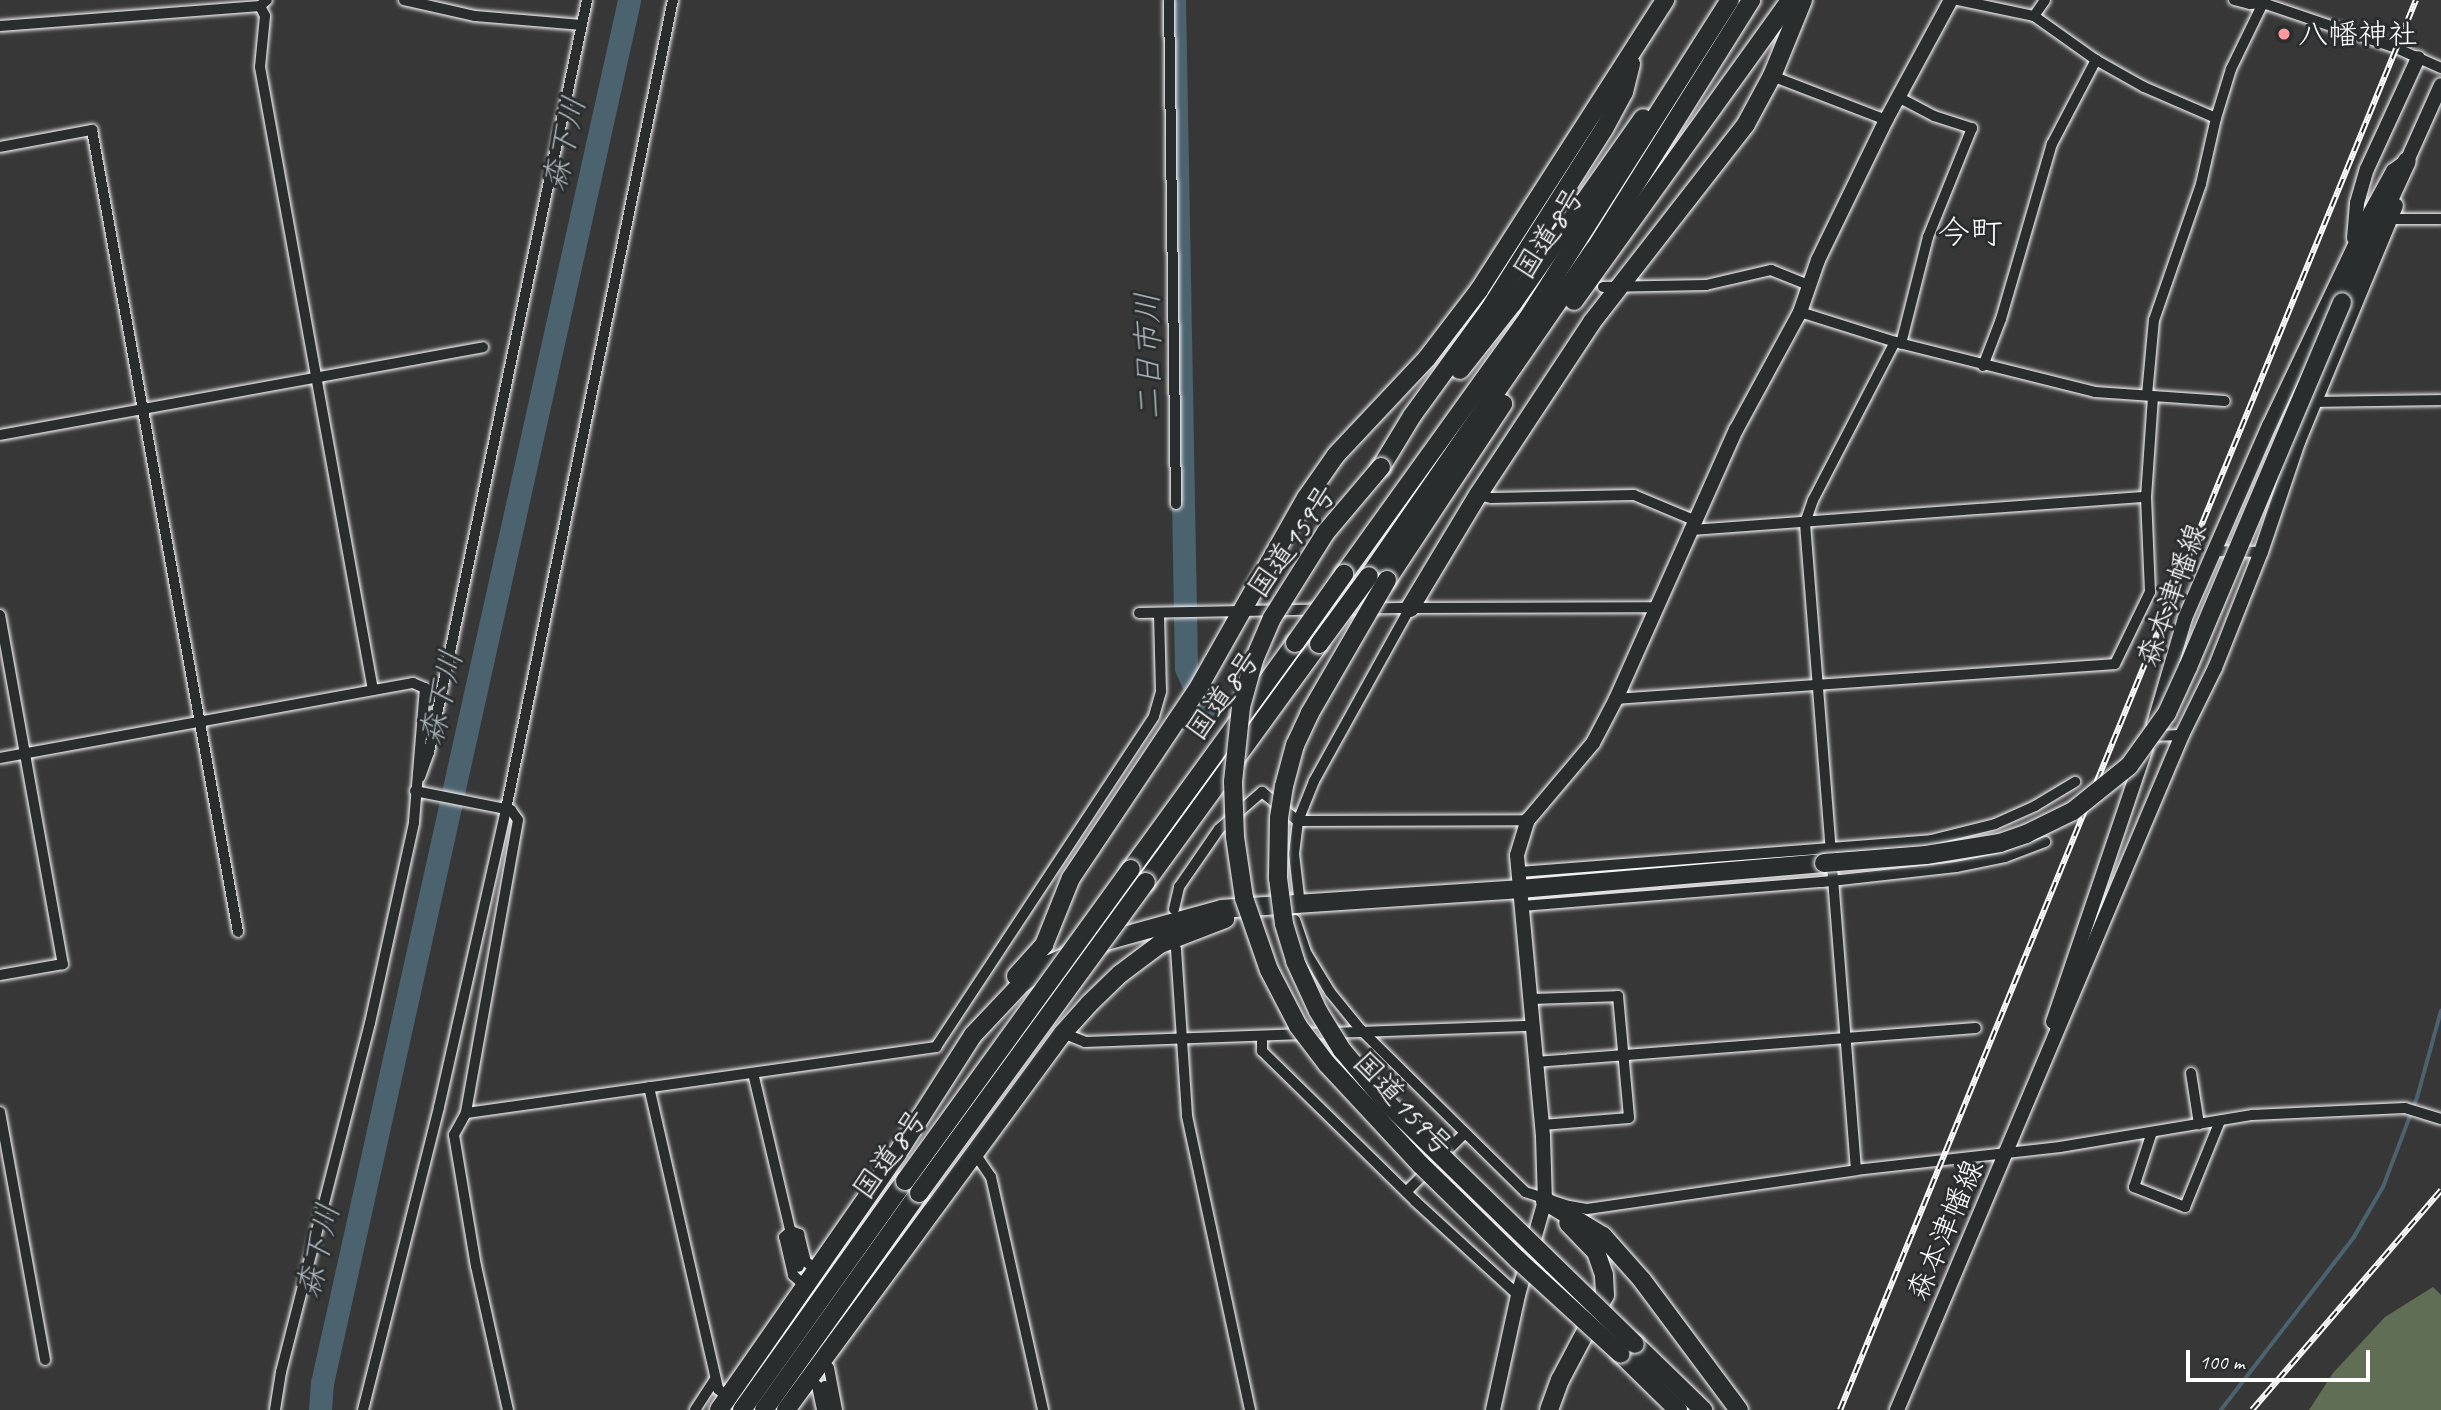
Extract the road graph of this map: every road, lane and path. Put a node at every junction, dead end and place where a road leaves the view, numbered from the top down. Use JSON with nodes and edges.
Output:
{"nodes":[{"id":1,"x":404,"y":0,"type":"edge"},
{"id":2,"x":587,"y":0,"type":"edge"},
{"id":3,"x":673,"y":0,"type":"edge"},
{"id":4,"x":1169,"y":0,"type":"edge"},
{"id":5,"x":1665,"y":0,"type":"edge"},
{"id":6,"x":1730,"y":0,"type":"edge"},
{"id":7,"x":1751,"y":0,"type":"edge"},
{"id":8,"x":1790,"y":0,"type":"edge"},
{"id":9,"x":1803,"y":0,"type":"edge"},
{"id":10,"x":1951,"y":0,"type":"edge"},
{"id":11,"x":1958,"y":0,"type":"edge"},
{"id":12,"x":2045,"y":0,"type":"edge"},
{"id":13,"x":2234,"y":0,"type":"edge"},
{"id":14,"x":264,"y":3,"type":"edge"},
{"id":15,"x":2263,"y":3,"type":"junction"},
{"id":16,"x":2034,"y":16,"type":"junction"},
{"id":17,"x":582,"y":25,"type":"junction"},
{"id":18,"x":0,"y":26,"type":"edge"},
{"id":19,"x":1636,"y":46,"type":"junction"},
{"id":20,"x":2418,"y":58,"type":"junction"},
{"id":21,"x":2095,"y":60,"type":"junction"},
{"id":22,"x":2441,"y":68,"type":"edge"},
{"id":23,"x":1772,"y":76,"type":"junction"},
{"id":24,"x":2441,"y":85,"type":"edge"},
{"id":25,"x":1898,"y":97,"type":"junction"},
{"id":26,"x":1669,"y":100,"type":"junction"},
{"id":27,"x":2216,"y":118,"type":"junction"},
{"id":28,"x":1886,"y":120,"type":"junction"},
{"id":29,"x":0,"y":146,"type":"edge"},
{"id":30,"x":2407,"y":161,"type":"junction"},
{"id":31,"x":2389,"y":219,"type":"junction"},
{"id":32,"x":2441,"y":219,"type":"edge"},
{"id":33,"x":2352,"y":250,"type":"junction"},
{"id":34,"x":1808,"y":285,"type":"junction"},
{"id":35,"x":1611,"y":286,"type":"junction"},
{"id":36,"x":1800,"y":312,"type":"junction"},
{"id":37,"x":1898,"y":343,"type":"junction"},
{"id":38,"x":483,"y":347,"type":"dead end"},
{"id":39,"x":1525,"y":351,"type":"junction"},
{"id":40,"x":1983,"y":366,"type":"junction"},
{"id":41,"x":316,"y":378,"type":"junction"},
{"id":42,"x":1501,"y":387,"type":"junction"},
{"id":43,"x":2150,"y":396,"type":"junction"},
{"id":44,"x":2441,"y":400,"type":"edge"},
{"id":45,"x":2225,"y":401,"type":"dead end"},
{"id":46,"x":2315,"y":402,"type":"junction"},
{"id":47,"x":142,"y":410,"type":"junction"},
{"id":48,"x":0,"y":435,"type":"edge"},
{"id":49,"x":1381,"y":467,"type":"junction"},
{"id":50,"x":1478,"y":495,"type":"junction"},
{"id":51,"x":2146,"y":497,"type":"junction"},
{"id":52,"x":1177,"y":504,"type":"dead end"},
{"id":53,"x":1804,"y":523,"type":"junction"},
{"id":54,"x":1694,"y":525,"type":"junction"},
{"id":55,"x":2213,"y":551,"type":"junction"},
{"id":56,"x":2261,"y":551,"type":"junction"},
{"id":57,"x":1658,"y":607,"type":"junction"},
{"id":58,"x":1410,"y":608,"type":"junction"},
{"id":59,"x":1139,"y":613,"type":"dead end"},
{"id":60,"x":1159,"y":613,"type":"junction"},
{"id":61,"x":1243,"y":613,"type":"junction"},
{"id":62,"x":0,"y":615,"type":"edge"},
{"id":63,"x":1818,"y":686,"type":"junction"},
{"id":64,"x":373,"y":690,"type":"junction"},
{"id":65,"x":1616,"y":699,"type":"junction"},
{"id":66,"x":200,"y":722,"type":"junction"},
{"id":67,"x":2182,"y":735,"type":"junction"},
{"id":68,"x":2150,"y":736,"type":"junction"},
{"id":69,"x":25,"y":753,"type":"junction"},
{"id":70,"x":0,"y":758,"type":"edge"},
{"id":71,"x":2075,"y":782,"type":"dead end"},
{"id":72,"x":418,"y":790,"type":"junction"},
{"id":73,"x":504,"y":808,"type":"junction"},
{"id":74,"x":2017,"y":815,"type":"junction"},
{"id":75,"x":1528,"y":820,"type":"junction"},
{"id":76,"x":1298,"y":821,"type":"junction"},
{"id":77,"x":2045,"y":842,"type":"dead end"},
{"id":78,"x":2026,"y":850,"type":"junction"},
{"id":79,"x":1827,"y":855,"type":"junction"},
{"id":80,"x":1833,"y":880,"type":"junction"},
{"id":81,"x":1520,"y":889,"type":"junction"},
{"id":82,"x":1174,"y":909,"type":"dead end"},
{"id":83,"x":1298,"y":912,"type":"junction"},
{"id":84,"x":238,"y":932,"type":"dead end"},
{"id":85,"x":1176,"y":950,"type":"dead end"},
{"id":86,"x":0,"y":975,"type":"edge"},
{"id":87,"x":1529,"y":999,"type":"junction"},
{"id":88,"x":1531,"y":1026,"type":"junction"},
{"id":89,"x":1976,"y":1028,"type":"dead end"},
{"id":90,"x":1360,"y":1030,"type":"junction"},
{"id":91,"x":1063,"y":1033,"type":"junction"},
{"id":92,"x":973,"y":1035,"type":"junction"},
{"id":93,"x":1262,"y":1038,"type":"junction"},
{"id":94,"x":1845,"y":1038,"type":"junction"},
{"id":95,"x":1182,"y":1040,"type":"junction"},
{"id":96,"x":1623,"y":1055,"type":"junction"},
{"id":97,"x":1535,"y":1062,"type":"junction"},
{"id":98,"x":2040,"y":1070,"type":"junction"},
{"id":99,"x":753,"y":1073,"type":"junction"},
{"id":100,"x":2191,"y":1073,"type":"dead end"},
{"id":101,"x":649,"y":1087,"type":"junction"},
{"id":102,"x":0,"y":1112,"type":"edge"},
{"id":103,"x":466,"y":1113,"type":"junction"},
{"id":104,"x":2441,"y":1119,"type":"edge"},
{"id":105,"x":2220,"y":1121,"type":"junction"},
{"id":106,"x":2199,"y":1124,"type":"junction"},
{"id":107,"x":1542,"y":1125,"type":"junction"},
{"id":108,"x":2152,"y":1132,"type":"junction"},
{"id":109,"x":1465,"y":1133,"type":"junction"},
{"id":110,"x":2006,"y":1152,"type":"junction"},
{"id":111,"x":976,"y":1155,"type":"junction"},
{"id":112,"x":1856,"y":1170,"type":"junction"},
{"id":113,"x":912,"y":1187,"type":"junction"},
{"id":114,"x":1406,"y":1192,"type":"junction"},
{"id":115,"x":1545,"y":1200,"type":"junction"},
{"id":116,"x":791,"y":1231,"type":"junction"},
{"id":117,"x":808,"y":1268,"type":"junction"},
{"id":118,"x":804,"y":1285,"type":"junction"},
{"id":119,"x":1517,"y":1295,"type":"junction"},
{"id":120,"x":1628,"y":1349,"type":"junction"},
{"id":121,"x":45,"y":1360,"type":"dead end"},
{"id":122,"x":822,"y":1362,"type":"junction"},
{"id":123,"x":715,"y":1379,"type":"junction"},
{"id":124,"x":817,"y":1383,"type":"junction"},
{"id":125,"x":723,"y":1403,"type":"edge"},
{"id":126,"x":275,"y":1410,"type":"edge"},
{"id":127,"x":363,"y":1410,"type":"edge"},
{"id":128,"x":508,"y":1410,"type":"edge"},
{"id":129,"x":695,"y":1410,"type":"edge"},
{"id":130,"x":742,"y":1410,"type":"edge"},
{"id":131,"x":764,"y":1410,"type":"edge"},
{"id":132,"x":786,"y":1410,"type":"edge"},
{"id":133,"x":822,"y":1410,"type":"edge"},
{"id":134,"x":830,"y":1410,"type":"edge"},
{"id":135,"x":837,"y":1410,"type":"edge"},
{"id":136,"x":1042,"y":1410,"type":"edge"},
{"id":137,"x":1250,"y":1410,"type":"edge"},
{"id":138,"x":1493,"y":1410,"type":"edge"},
{"id":139,"x":1549,"y":1410,"type":"edge"},
{"id":140,"x":1678,"y":1410,"type":"edge"},
{"id":141,"x":1703,"y":1410,"type":"edge"},
{"id":142,"x":1739,"y":1410,"type":"edge"},
{"id":143,"x":1897,"y":1410,"type":"edge"}],
"edges":[{"from":1,"to":17,"type":"street"},
{"from":2,"to":17,"type":"street"},
{"from":3,"to":73,"type":"street"},
{"from":4,"to":52,"type":"street"},
{"from":5,"to":19,"type":"highway"},
{"from":6,"to":26,"type":"highway","name":"国道8号"},
{"from":7,"to":39,"type":"highway","name":"国道8号"},
{"from":8,"to":39,"type":"highway"},
{"from":9,"to":23,"type":"highway"},
{"from":10,"to":25,"type":"main road"},
{"from":11,"to":16,"type":"street"},
{"from":12,"to":16,"type":"street"},
{"from":13,"to":15,"type":"street"},
{"from":14,"to":18,"type":"street"},
{"from":14,"to":41,"type":"street"},
{"from":15,"to":20,"type":"street"},
{"from":15,"to":27,"type":"street"},
{"from":16,"to":21,"type":"street"},
{"from":17,"to":72,"type":"street"},
{"from":19,"to":49,"type":"highway"},
{"from":19,"to":61,"type":"highway"},
{"from":20,"to":22,"type":"street"},
{"from":20,"to":33,"type":"main road"},
{"from":21,"to":27,"type":"street"},
{"from":21,"to":40,"type":"street"},
{"from":23,"to":28,"type":"street"},
{"from":23,"to":35,"type":"highway"},
{"from":24,"to":30,"type":"main road","name":"森本津幡線"},
{"from":25,"to":28,"type":"main road"},
{"from":25,"to":37,"type":"street"},
{"from":26,"to":49,"type":"highway","name":"国道159号"},
{"from":26,"to":113,"type":"highway","name":"国道8号","bridge":true},
{"from":27,"to":43,"type":"street"},
{"from":28,"to":34,"type":"main road"},
{"from":29,"to":47,"type":"street"},
{"from":30,"to":31,"type":"main road","name":"森本津幡線"},
{"from":30,"to":33,"type":"main road","name":"森本津幡線"},
{"from":30,"to":79,"type":"highway","bridge":true},
{"from":31,"to":32,"type":"street"},
{"from":31,"to":46,"type":"main road","name":"森本津幡線"},
{"from":33,"to":55,"type":"main road","name":"森本津幡線"},
{"from":34,"to":35,"type":"street"},
{"from":34,"to":36,"type":"main road"},
{"from":35,"to":50,"type":"highway"},
{"from":36,"to":37,"type":"street"},
{"from":36,"to":54,"type":"main road"},
{"from":37,"to":40,"type":"street"},
{"from":37,"to":53,"type":"street"},
{"from":38,"to":41,"type":"street"},
{"from":39,"to":42,"type":"highway","name":"国道8号"},
{"from":40,"to":43,"type":"street"},
{"from":41,"to":47,"type":"street"},
{"from":41,"to":64,"type":"street"},
{"from":42,"to":113,"type":"highway","name":"国道8号","bridge":true},
{"from":42,"to":120,"type":"highway","name":"国道159号","bridge":true},
{"from":43,"to":45,"type":"street"},
{"from":43,"to":51,"type":"street"},
{"from":44,"to":46,"type":"street"},
{"from":46,"to":56,"type":"main road","name":"森本津幡線"},
{"from":47,"to":48,"type":"street"},
{"from":47,"to":66,"type":"street"},
{"from":49,"to":120,"type":"highway","name":"国道159号","bridge":true},
{"from":50,"to":54,"type":"street"},
{"from":50,"to":58,"type":"highway"},
{"from":51,"to":53,"type":"street"},
{"from":51,"to":63,"type":"street"},
{"from":53,"to":54,"type":"street"},
{"from":53,"to":63,"type":"street"},
{"from":54,"to":57,"type":"main road"},
{"from":55,"to":56,"type":"street"},
{"from":55,"to":68,"type":"main road","name":"森本津幡線"},
{"from":56,"to":67,"type":"main road","name":"森本津幡線"},
{"from":57,"to":58,"type":"street"},
{"from":57,"to":65,"type":"main road"},
{"from":58,"to":61,"type":"street"},
{"from":58,"to":76,"type":"street"},
{"from":59,"to":60,"type":"street"},
{"from":60,"to":61,"type":"street"},
{"from":60,"to":99,"type":"street"},
{"from":61,"to":92,"type":"highway"},
{"from":62,"to":69,"type":"street"},
{"from":63,"to":65,"type":"street"},
{"from":63,"to":79,"type":"street"},
{"from":64,"to":66,"type":"street"},
{"from":64,"to":72,"type":"street"},
{"from":65,"to":75,"type":"main road"},
{"from":66,"to":69,"type":"street"},
{"from":66,"to":84,"type":"street"},
{"from":67,"to":68,"type":"street"},
{"from":67,"to":98,"type":"main road","name":"森本津幡線"},
{"from":68,"to":98,"type":"main road","name":"森本津幡線"},
{"from":69,"to":70,"type":"street"},
{"from":69,"to":86,"type":"street"},
{"from":71,"to":74,"type":"street"},
{"from":72,"to":73,"type":"street"},
{"from":72,"to":126,"type":"street"},
{"from":73,"to":103,"type":"street"},
{"from":73,"to":127,"type":"street"},
{"from":74,"to":78,"type":"street"},
{"from":74,"to":79,"type":"street"},
{"from":75,"to":76,"type":"street"},
{"from":75,"to":81,"type":"main road"},
{"from":76,"to":82,"type":"street"},
{"from":76,"to":83,"type":"street"},
{"from":77,"to":78,"type":"street"},
{"from":78,"to":80,"type":"street"},
{"from":79,"to":80,"type":"street"},
{"from":79,"to":81,"type":"highway"},
{"from":79,"to":81,"type":"street"},
{"from":80,"to":81,"type":"street"},
{"from":80,"to":94,"type":"street"},
{"from":81,"to":83,"type":"highway"},
{"from":81,"to":87,"type":"main road"},
{"from":83,"to":90,"type":"street"},
{"from":83,"to":91,"type":"highway"},
{"from":83,"to":92,"type":"highway"},
{"from":85,"to":95,"type":"street"},
{"from":87,"to":88,"type":"main road"},
{"from":87,"to":96,"type":"street"},
{"from":88,"to":90,"type":"street"},
{"from":88,"to":97,"type":"main road"},
{"from":89,"to":94,"type":"street"},
{"from":90,"to":93,"type":"street"},
{"from":90,"to":109,"type":"street"},
{"from":91,"to":95,"type":"street"},
{"from":91,"to":111,"type":"highway"},
{"from":92,"to":117,"type":"highway"},
{"from":93,"to":95,"type":"street"},
{"from":93,"to":114,"type":"street"},
{"from":94,"to":96,"type":"street"},
{"from":94,"to":112,"type":"street"},
{"from":95,"to":137,"type":"street"},
{"from":96,"to":97,"type":"street"},
{"from":96,"to":107,"type":"street"},
{"from":97,"to":107,"type":"main road"},
{"from":98,"to":110,"type":"main road","name":"森本津幡線"},
{"from":99,"to":101,"type":"street"},
{"from":99,"to":116,"type":"street"},
{"from":100,"to":106,"type":"street"},
{"from":101,"to":103,"type":"street"},
{"from":101,"to":123,"type":"street"},
{"from":102,"to":121,"type":"street"},
{"from":103,"to":128,"type":"street"},
{"from":104,"to":105,"type":"street"},
{"from":105,"to":106,"type":"street"},
{"from":105,"to":108,"type":"street"},
{"from":106,"to":108,"type":"street"},
{"from":107,"to":115,"type":"main road"},
{"from":108,"to":110,"type":"street"},
{"from":109,"to":114,"type":"street"},
{"from":109,"to":115,"type":"street"},
{"from":110,"to":112,"type":"street"},
{"from":110,"to":143,"type":"main road","name":"森本津幡線"},
{"from":111,"to":122,"type":"highway"},
{"from":111,"to":136,"type":"street"},
{"from":112,"to":115,"type":"street"},
{"from":113,"to":130,"type":"highway","name":"国道8号"},
{"from":113,"to":131,"type":"highway","name":"国道8号"},
{"from":114,"to":119,"type":"street"},
{"from":115,"to":119,"type":"main road"},
{"from":115,"to":139,"type":"highway"},
{"from":115,"to":142,"type":"highway"},
{"from":116,"to":117,"type":"street"},
{"from":116,"to":117,"type":"street"},
{"from":116,"to":118,"type":"street"},
{"from":117,"to":118,"type":"highway"},
{"from":118,"to":125,"type":"highway"},
{"from":119,"to":138,"type":"main road"},
{"from":120,"to":140,"type":"highway","name":"国道159号"},
{"from":120,"to":141,"type":"highway","name":"国道159号"},
{"from":122,"to":124,"type":"highway"},
{"from":122,"to":135,"type":"street"},
{"from":123,"to":125,"type":"street"},
{"from":123,"to":129,"type":"street"},
{"from":124,"to":132,"type":"highway"},
{"from":124,"to":133,"type":"street"},
{"from":124,"to":134,"type":"street"}]}
